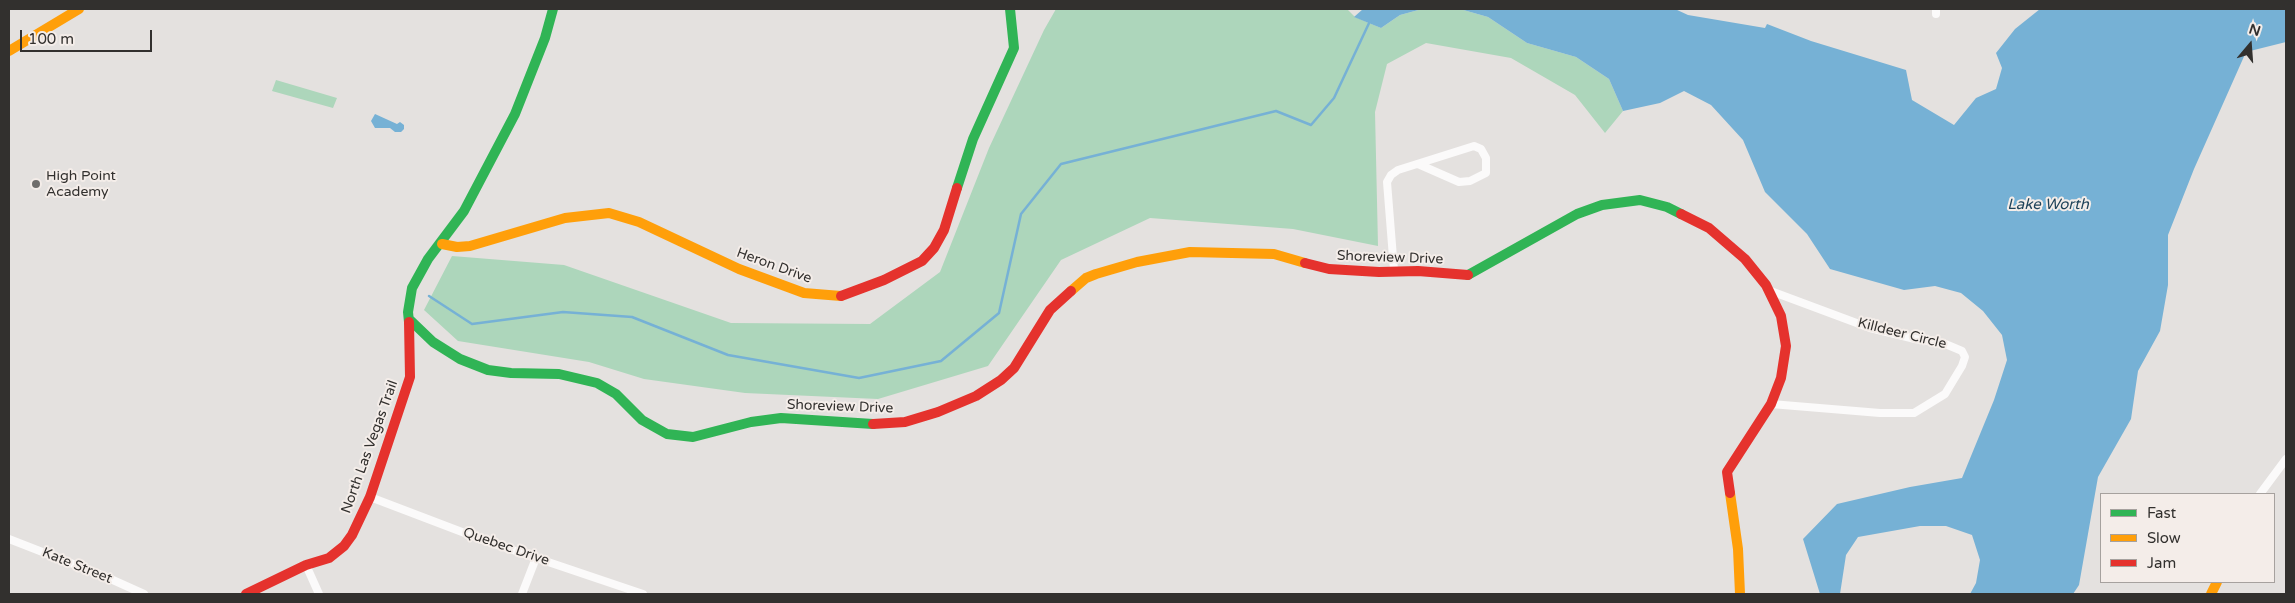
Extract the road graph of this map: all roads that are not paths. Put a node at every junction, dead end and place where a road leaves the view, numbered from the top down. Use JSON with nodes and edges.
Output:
{"nodes":[{"id":1,"x":79,"y":9,"type":"edge"},
{"id":2,"x":553,"y":9,"type":"edge"},
{"id":3,"x":1010,"y":9,"type":"edge"},
{"id":4,"x":9,"y":51,"type":"edge"},
{"id":5,"x":1418,"y":164,"type":"junction"},
{"id":6,"x":442,"y":244,"type":"junction"},
{"id":7,"x":1394,"y":270,"type":"junction"},
{"id":8,"x":1768,"y":290,"type":"junction"},
{"id":9,"x":409,"y":319,"type":"junction"},
{"id":10,"x":1771,"y":404,"type":"junction"},
{"id":11,"x":2286,"y":459,"type":"edge"},
{"id":12,"x":2261,"y":493,"type":"edge"},
{"id":13,"x":370,"y":497,"type":"junction"},
{"id":14,"x":9,"y":539,"type":"edge"},
{"id":15,"x":536,"y":558,"type":"junction"},
{"id":16,"x":306,"y":565,"type":"junction"},
{"id":17,"x":144,"y":594,"type":"edge"},
{"id":18,"x":246,"y":594,"type":"edge"},
{"id":19,"x":319,"y":594,"type":"edge"},
{"id":20,"x":522,"y":594,"type":"edge"},
{"id":21,"x":643,"y":594,"type":"edge"},
{"id":22,"x":1740,"y":594,"type":"edge"}],
"edges":[{"from":1,"to":4,"type":"street"},
{"from":2,"to":6,"type":"street","name":"North Las Vegas Trail"},
{"from":3,"to":6,"type":"street","name":"Heron Drive"},
{"from":5,"to":5,"type":"street"},
{"from":5,"to":7,"type":"street"},
{"from":6,"to":9,"type":"street","name":"North Las Vegas Trail"},
{"from":7,"to":8,"type":"street","name":"Shoreview Drive"},
{"from":7,"to":9,"type":"street","name":"Shoreview Drive"},
{"from":8,"to":10,"type":"street","name":"Shoreview Drive"},
{"from":8,"to":10,"type":"street","name":"Killdeer Circle"},
{"from":9,"to":13,"type":"street","name":"North Las Vegas Trail"},
{"from":10,"to":22,"type":"street","name":"Shoreview Drive"},
{"from":11,"to":12,"type":"street"},
{"from":13,"to":15,"type":"street","name":"Quebec Drive"},
{"from":13,"to":16,"type":"street","name":"North Las Vegas Trail"},
{"from":14,"to":17,"type":"street","name":"Kate Street"},
{"from":15,"to":20,"type":"street"},
{"from":15,"to":21,"type":"street","name":"Quebec Drive"},
{"from":16,"to":18,"type":"street","name":"North Las Vegas Trail"},
{"from":16,"to":19,"type":"street"}]}
